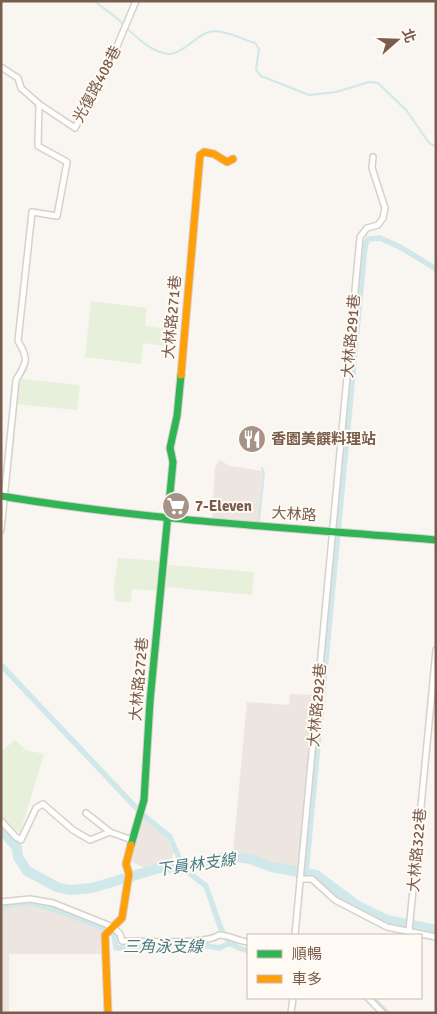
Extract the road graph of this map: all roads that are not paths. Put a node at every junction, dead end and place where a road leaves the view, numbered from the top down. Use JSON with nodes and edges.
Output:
{"nodes":[{"id":1,"x":136,"y":1,"type":"edge"},
{"id":2,"x":1,"y":67,"type":"edge"},
{"id":3,"x":39,"y":104,"type":"junction"},
{"id":4,"x":372,"y":157,"type":"dead end"},
{"id":5,"x":233,"y":159,"type":"dead end"},
{"id":6,"x":3,"y":496,"type":"edge"},
{"id":7,"x":167,"y":518,"type":"junction"},
{"id":8,"x":1,"y":530,"type":"edge"},
{"id":9,"x":333,"y":531,"type":"junction"},
{"id":10,"x":436,"y":540,"type":"edge"},
{"id":11,"x":436,"y":650,"type":"edge"},
{"id":12,"x":86,"y":813,"type":"dead end"},
{"id":13,"x":1,"y":821,"type":"edge"},
{"id":14,"x":110,"y":832,"type":"junction"},
{"id":15,"x":132,"y":840,"type":"junction"},
{"id":16,"x":300,"y":878,"type":"junction"},
{"id":17,"x":1,"y":902,"type":"edge"},
{"id":18,"x":114,"y":927,"type":"junction"},
{"id":19,"x":410,"y":931,"type":"junction"},
{"id":20,"x":295,"y":934,"type":"edge"},
{"id":21,"x":421,"y":934,"type":"edge"},
{"id":22,"x":422,"y":934,"type":"edge"},
{"id":23,"x":436,"y":938,"type":"edge"},
{"id":24,"x":247,"y":942,"type":"edge"},
{"id":25,"x":293,"y":999,"type":"edge"},
{"id":26,"x":369,"y":999,"type":"edge"},
{"id":27,"x":108,"y":1013,"type":"edge"},
{"id":28,"x":291,"y":1013,"type":"edge"},
{"id":29,"x":383,"y":1013,"type":"edge"}],
"edges":[{"from":1,"to":3,"type":"street","name":"光復路408巷"},
{"from":2,"to":3,"type":"street"},
{"from":3,"to":6,"type":"street"},
{"from":4,"to":9,"type":"street","name":"大林路291巷"},
{"from":5,"to":7,"type":"street","name":"大林路271巷"},
{"from":6,"to":7,"type":"street","name":"大林路"},
{"from":6,"to":8,"type":"street"},
{"from":7,"to":9,"type":"street","name":"大林路"},
{"from":7,"to":15,"type":"street","name":"大林路272巷"},
{"from":9,"to":10,"type":"street","name":"大林路"},
{"from":9,"to":16,"type":"street","name":"大林路292巷"},
{"from":11,"to":19,"type":"street","name":"大林路322巷"},
{"from":12,"to":14,"type":"street"},
{"from":13,"to":14,"type":"street"},
{"from":14,"to":15,"type":"street"},
{"from":15,"to":18,"type":"street","name":"大林路272巷"},
{"from":16,"to":19,"type":"street"},
{"from":16,"to":20,"type":"street","name":"大林路292巷"},
{"from":17,"to":18,"type":"street"},
{"from":18,"to":24,"type":"street"},
{"from":18,"to":27,"type":"street","name":"大林路272巷"},
{"from":19,"to":21,"type":"street"},
{"from":22,"to":23,"type":"street"},
{"from":25,"to":28,"type":"street"},
{"from":26,"to":29,"type":"street"}]}
